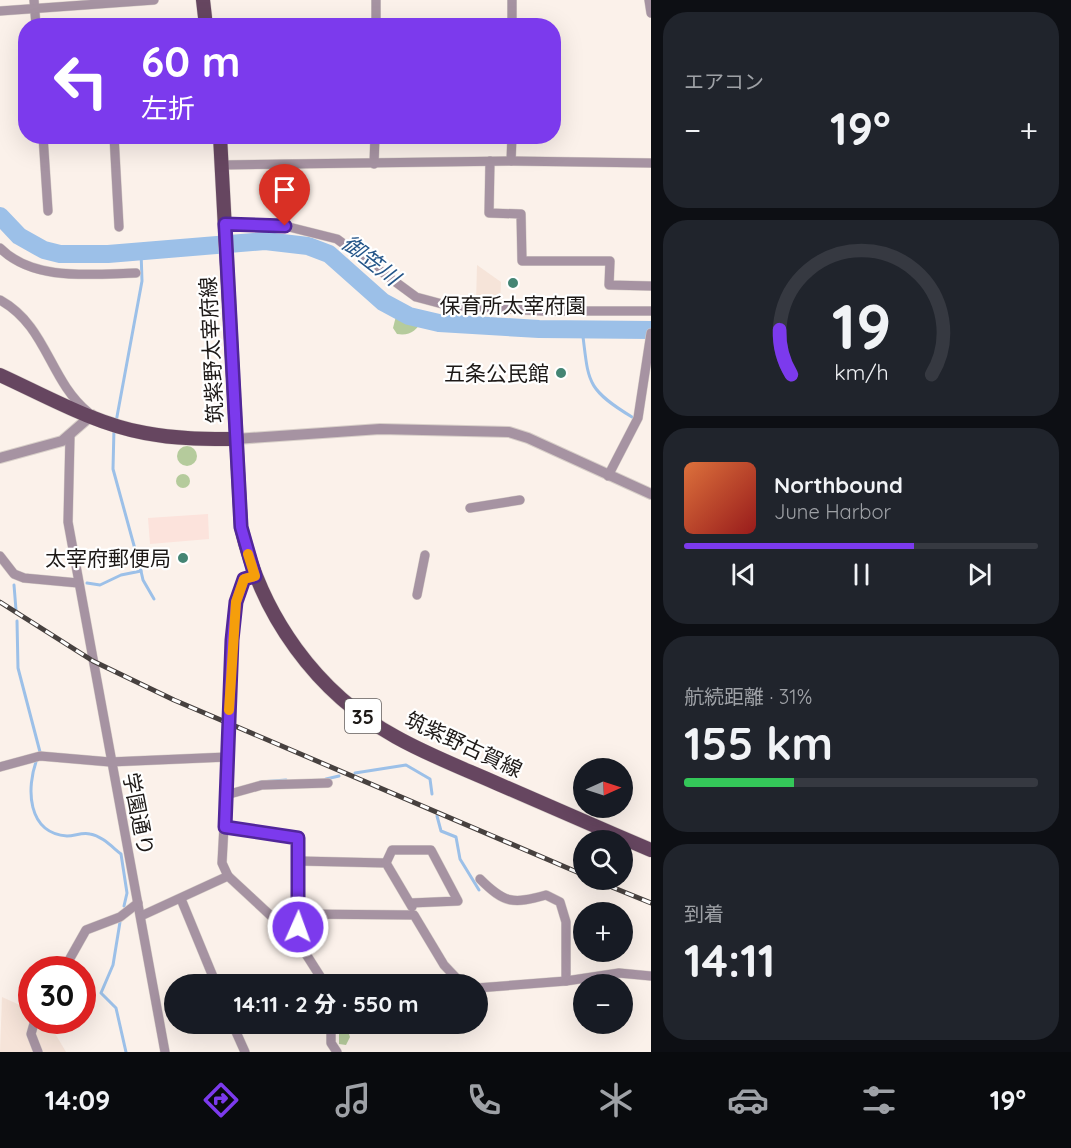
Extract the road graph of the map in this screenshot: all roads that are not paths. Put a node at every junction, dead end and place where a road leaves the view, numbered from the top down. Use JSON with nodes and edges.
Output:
{"nodes":[{"id":1,"x":154,"y":0,"type":"edge"},
{"id":2,"x":202,"y":0,"type":"edge"},
{"id":3,"x":376,"y":0,"type":"edge"},
{"id":4,"x":512,"y":0,"type":"edge"},
{"id":5,"x":649,"y":0,"type":"edge"},
{"id":6,"x":103,"y":2,"type":"edge"},
{"id":7,"x":35,"y":5,"type":"edge"},
{"id":8,"x":0,"y":11,"type":"edge"},
{"id":9,"x":651,"y":13,"type":"edge"},
{"id":10,"x":205,"y":18,"type":"edge"},
{"id":11,"x":376,"y":18,"type":"edge"},
{"id":12,"x":513,"y":18,"type":"edge"},
{"id":13,"x":44,"y":144,"type":"edge"},
{"id":14,"x":114,"y":144,"type":"edge"},
{"id":15,"x":221,"y":144,"type":"edge"},
{"id":16,"x":375,"y":144,"type":"edge"},
{"id":17,"x":512,"y":144,"type":"edge"},
{"id":18,"x":490,"y":161,"type":"junction"},
{"id":19,"x":512,"y":161,"type":"junction"},
{"id":20,"x":651,"y":163,"type":"edge"},
{"id":21,"x":374,"y":164,"type":"junction"},
{"id":22,"x":222,"y":165,"type":"junction"},
{"id":23,"x":48,"y":211,"type":"dead end"},
{"id":24,"x":119,"y":226,"type":"dead end"},
{"id":25,"x":225,"y":226,"type":"junction"},
{"id":26,"x":0,"y":248,"type":"edge"},
{"id":27,"x":136,"y":273,"type":"dead end"},
{"id":28,"x":651,"y":286,"type":"edge"},
{"id":29,"x":0,"y":300,"type":"edge"},
{"id":30,"x":651,"y":311,"type":"edge"},
{"id":31,"x":650,"y":337,"type":"edge"},
{"id":32,"x":0,"y":375,"type":"edge"},
{"id":33,"x":92,"y":416,"type":"junction"},
{"id":34,"x":70,"y":436,"type":"junction"},
{"id":35,"x":236,"y":439,"type":"junction"},
{"id":36,"x":0,"y":458,"type":"edge"},
{"id":37,"x":608,"y":476,"type":"junction"},
{"id":38,"x":651,"y":494,"type":"edge"},
{"id":39,"x":520,"y":500,"type":"dead end"},
{"id":40,"x":470,"y":508,"type":"dead end"},
{"id":41,"x":425,"y":555,"type":"dead end"},
{"id":42,"x":0,"y":556,"type":"edge"},
{"id":43,"x":255,"y":576,"type":"junction"},
{"id":44,"x":78,"y":583,"type":"junction"},
{"id":45,"x":417,"y":595,"type":"dead end"},
{"id":46,"x":227,"y":757,"type":"junction"},
{"id":47,"x":110,"y":762,"type":"junction"},
{"id":48,"x":0,"y":767,"type":"edge"},
{"id":49,"x":328,"y":783,"type":"dead end"},
{"id":50,"x":226,"y":795,"type":"junction"},
{"id":51,"x":225,"y":827,"type":"junction"},
{"id":52,"x":651,"y":850,"type":"edge"},
{"id":53,"x":300,"y":861,"type":"junction"},
{"id":54,"x":386,"y":863,"type":"junction"},
{"id":55,"x":228,"y":876,"type":"junction"},
{"id":56,"x":480,"y":879,"type":"dead end"},
{"id":57,"x":181,"y":899,"type":"junction"},
{"id":58,"x":138,"y":903,"type":"junction"},
{"id":59,"x":411,"y":903,"type":"junction"},
{"id":60,"x":298,"y":914,"type":"junction"},
{"id":61,"x":414,"y":915,"type":"junction"},
{"id":62,"x":141,"y":916,"type":"junction"},
{"id":63,"x":297,"y":940,"type":"junction"},
{"id":64,"x":71,"y":956,"type":"edge"},
{"id":65,"x":212,"y":974,"type":"edge"},
{"id":66,"x":319,"y":974,"type":"edge"},
{"id":67,"x":453,"y":974,"type":"edge"},
{"id":68,"x":651,"y":976,"type":"edge"},
{"id":69,"x":566,"y":981,"type":"junction"},
{"id":70,"x":488,"y":987,"type":"edge"},
{"id":71,"x":31,"y":1034,"type":"edge"},
{"id":72,"x":237,"y":1034,"type":"edge"},
{"id":73,"x":331,"y":1034,"type":"edge"},
{"id":74,"x":38,"y":1052,"type":"edge"},
{"id":75,"x":165,"y":1052,"type":"edge"},
{"id":76,"x":244,"y":1052,"type":"edge"},
{"id":77,"x":337,"y":1052,"type":"edge"}],
"edges":[{"from":1,"to":6,"type":"street"},
{"from":2,"to":10,"type":"main road"},
{"from":3,"to":11,"type":"street"},
{"from":4,"to":12,"type":"street"},
{"from":5,"to":9,"type":"street"},
{"from":6,"to":7,"type":"street"},
{"from":7,"to":8,"type":"street"},
{"from":13,"to":23,"type":"street"},
{"from":14,"to":24,"type":"street"},
{"from":15,"to":22,"type":"main road"},
{"from":16,"to":21,"type":"street"},
{"from":17,"to":19,"type":"street"},
{"from":18,"to":19,"type":"street"},
{"from":18,"to":21,"type":"street"},
{"from":18,"to":28,"type":"street"},
{"from":19,"to":20,"type":"street"},
{"from":21,"to":22,"type":"street"},
{"from":22,"to":25,"type":"main road"},
{"from":25,"to":30,"type":"street"},
{"from":25,"to":35,"type":"main road","name":"筑紫野太宰府線"},
{"from":26,"to":27,"type":"street"},
{"from":29,"to":33,"type":"street"},
{"from":31,"to":37,"type":"street"},
{"from":32,"to":33,"type":"main road"},
{"from":33,"to":34,"type":"street"},
{"from":33,"to":35,"type":"main road"},
{"from":34,"to":36,"type":"street"},
{"from":34,"to":44,"type":"street","name":"学園通り"},
{"from":35,"to":37,"type":"street"},
{"from":35,"to":43,"type":"main road","name":"筑紫野古賀線","number":"35"},
{"from":37,"to":38,"type":"street"},
{"from":39,"to":40,"type":"street"},
{"from":41,"to":45,"type":"street"},
{"from":42,"to":44,"type":"street"},
{"from":43,"to":46,"type":"street"},
{"from":43,"to":52,"type":"main road","name":"筑紫野古賀線","number":"35"},
{"from":44,"to":47,"type":"street","name":"学園通り"},
{"from":46,"to":47,"type":"street"},
{"from":46,"to":50,"type":"street"},
{"from":47,"to":48,"type":"street"},
{"from":47,"to":58,"type":"street","name":"学園通り"},
{"from":49,"to":50,"type":"street"},
{"from":50,"to":51,"type":"street"},
{"from":51,"to":53,"type":"street"},
{"from":51,"to":55,"type":"street"},
{"from":53,"to":54,"type":"street"},
{"from":53,"to":60,"type":"street"},
{"from":54,"to":59,"type":"street"},
{"from":54,"to":59,"type":"street"},
{"from":55,"to":57,"type":"street"},
{"from":55,"to":63,"type":"street"},
{"from":56,"to":69,"type":"street"},
{"from":57,"to":62,"type":"street"},
{"from":57,"to":65,"type":"street"},
{"from":58,"to":62,"type":"street","name":"学園通り"},
{"from":58,"to":64,"type":"street"},
{"from":59,"to":61,"type":"street"},
{"from":60,"to":61,"type":"street"},
{"from":60,"to":63,"type":"street"},
{"from":61,"to":67,"type":"street"},
{"from":62,"to":75,"type":"street","name":"学園通り"},
{"from":63,"to":66,"type":"street"},
{"from":68,"to":69,"type":"street"},
{"from":69,"to":70,"type":"street"},
{"from":71,"to":74,"type":"street"},
{"from":72,"to":76,"type":"street"},
{"from":73,"to":77,"type":"street"}]}
